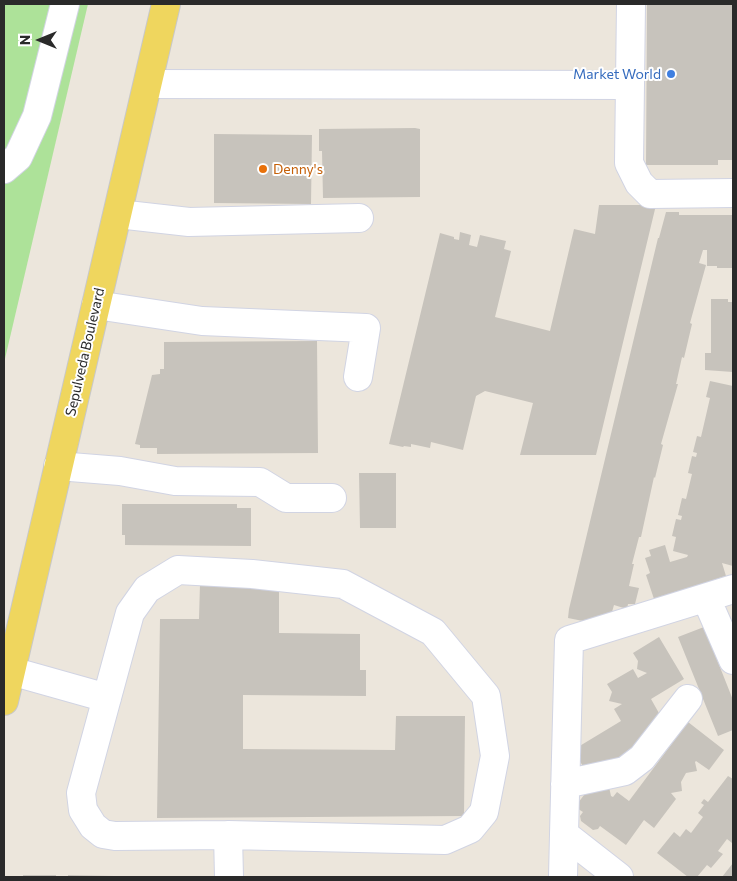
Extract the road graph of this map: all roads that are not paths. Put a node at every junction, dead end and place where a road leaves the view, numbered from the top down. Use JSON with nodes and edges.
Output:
{"nodes":[{"id":1,"x":65,"y":4,"type":"edge"},
{"id":2,"x":166,"y":4,"type":"edge"},
{"id":3,"x":631,"y":4,"type":"edge"},
{"id":4,"x":148,"y":84,"type":"junction"},
{"id":5,"x":630,"y":85,"type":"junction"},
{"id":6,"x":4,"y":169,"type":"edge"},
{"id":7,"x":733,"y":194,"type":"edge"},
{"id":8,"x":118,"y":214,"type":"junction"},
{"id":9,"x":358,"y":218,"type":"dead end"},
{"id":10,"x":96,"y":305,"type":"junction"},
{"id":11,"x":358,"y":377,"type":"dead end"},
{"id":12,"x":58,"y":466,"type":"junction"},
{"id":13,"x":332,"y":498,"type":"dead end"},
{"id":14,"x":733,"y":589,"type":"edge"},
{"id":15,"x":706,"y":598,"type":"junction"},
{"id":16,"x":733,"y":660,"type":"edge"},
{"id":17,"x":11,"y":671,"type":"junction"},
{"id":18,"x":107,"y":698,"type":"junction"},
{"id":19,"x":688,"y":699,"type":"dead end"},
{"id":20,"x":4,"y":701,"type":"edge"},
{"id":21,"x":565,"y":784,"type":"junction"},
{"id":22,"x":564,"y":834,"type":"junction"},
{"id":23,"x":228,"y":835,"type":"junction"},
{"id":24,"x":229,"y":877,"type":"edge"},
{"id":25,"x":564,"y":877,"type":"edge"},
{"id":26,"x":619,"y":877,"type":"edge"}],
"edges":[{"from":1,"to":6,"type":"street"},
{"from":2,"to":4,"type":"main road","name":"Sepulveda Boulevard"},
{"from":3,"to":5,"type":"street"},
{"from":4,"to":5,"type":"street"},
{"from":4,"to":8,"type":"main road","name":"Sepulveda Boulevard"},
{"from":5,"to":7,"type":"street"},
{"from":8,"to":9,"type":"street"},
{"from":8,"to":10,"type":"main road","name":"Sepulveda Boulevard"},
{"from":10,"to":11,"type":"street"},
{"from":10,"to":12,"type":"main road","name":"Sepulveda Boulevard"},
{"from":12,"to":13,"type":"street"},
{"from":12,"to":17,"type":"main road","name":"Sepulveda Boulevard"},
{"from":14,"to":15,"type":"street"},
{"from":15,"to":16,"type":"street"},
{"from":15,"to":21,"type":"street"},
{"from":17,"to":18,"type":"street"},
{"from":17,"to":20,"type":"main road","name":"Sepulveda Boulevard"},
{"from":18,"to":23,"type":"street"},
{"from":18,"to":23,"type":"street"},
{"from":19,"to":21,"type":"street"},
{"from":21,"to":22,"type":"street"},
{"from":22,"to":25,"type":"street"},
{"from":22,"to":26,"type":"street"},
{"from":23,"to":24,"type":"street"}]}
